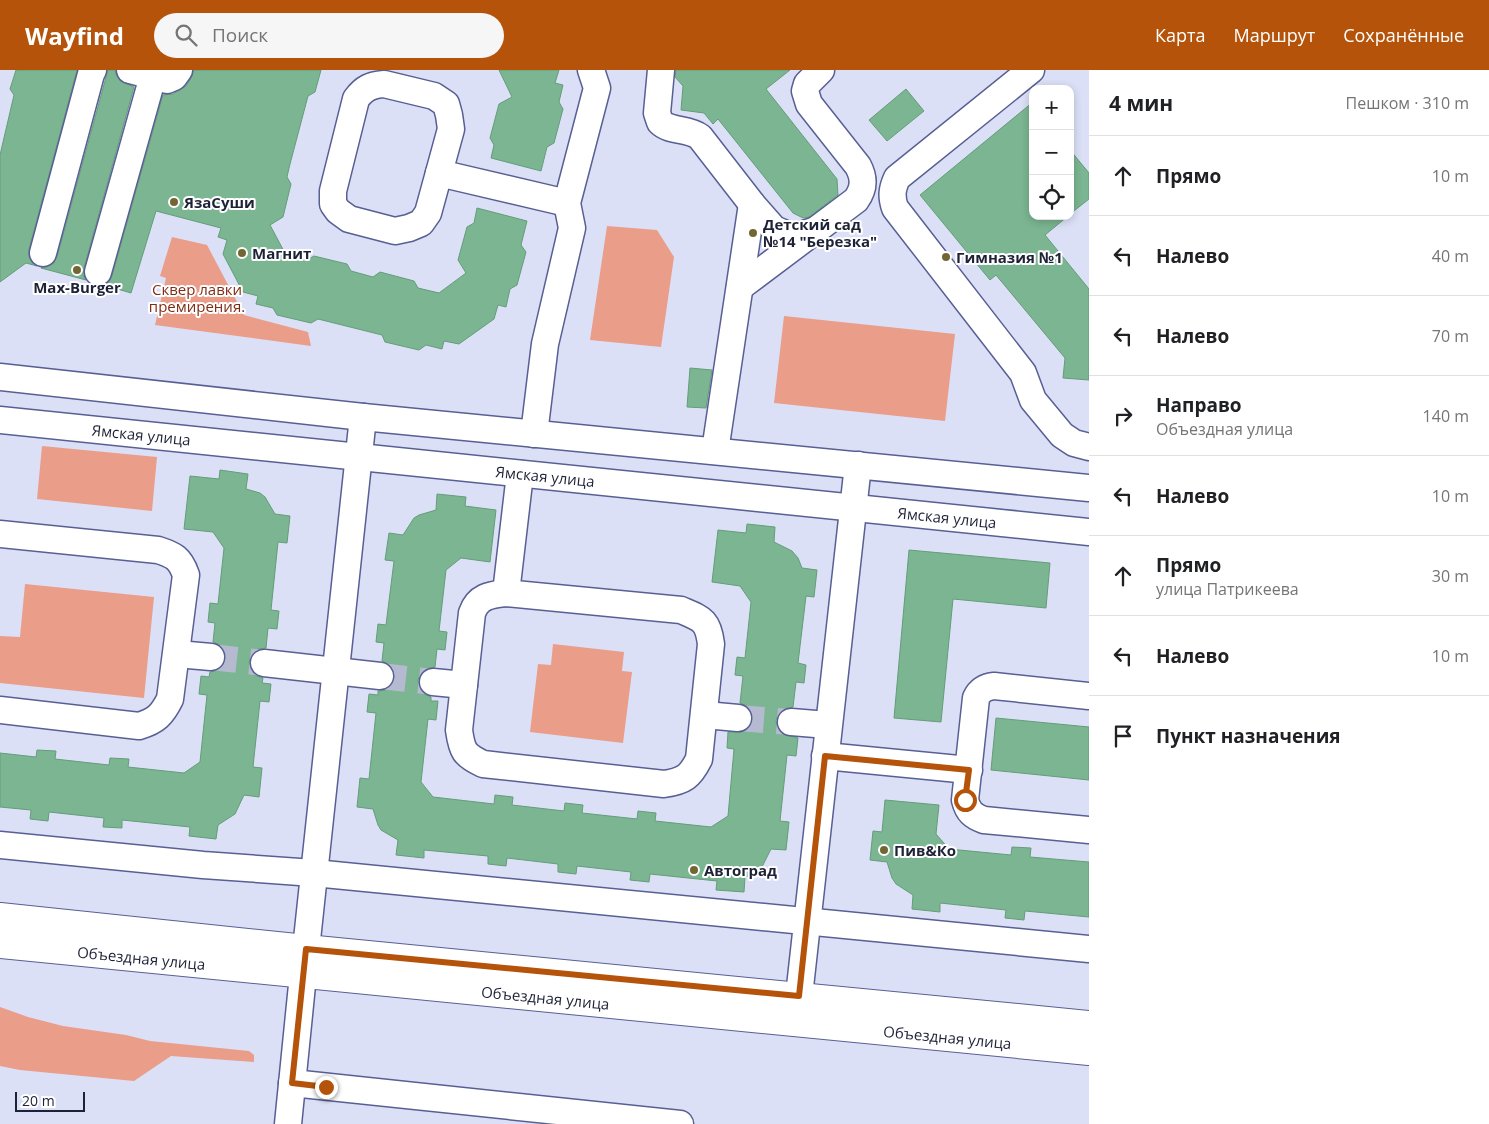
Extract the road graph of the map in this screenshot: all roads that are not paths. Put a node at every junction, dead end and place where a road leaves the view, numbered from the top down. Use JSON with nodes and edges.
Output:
{"nodes":[{"id":1,"x":94,"y":70,"type":"edge"},
{"id":2,"x":179,"y":70,"type":"edge"},
{"id":3,"x":591,"y":70,"type":"edge"},
{"id":4,"x":662,"y":70,"type":"edge"},
{"id":5,"x":821,"y":70,"type":"edge"},
{"id":6,"x":1031,"y":70,"type":"edge"},
{"id":7,"x":137,"y":72,"type":"edge"},
{"id":8,"x":439,"y":173,"type":"junction"},
{"id":9,"x":567,"y":203,"type":"junction"},
{"id":10,"x":752,"y":204,"type":"junction"},
{"id":11,"x":818,"y":229,"type":"junction"},
{"id":12,"x":43,"y":253,"type":"dead end"},
{"id":13,"x":98,"y":272,"type":"dead end"},
{"id":14,"x":740,"y":287,"type":"junction"},
{"id":15,"x":0,"y":377,"type":"edge"},
{"id":16,"x":363,"y":417,"type":"junction"},
{"id":17,"x":0,"y":420,"type":"edge"},
{"id":18,"x":534,"y":434,"type":"junction"},
{"id":19,"x":1089,"y":447,"type":"edge"},
{"id":20,"x":715,"y":451,"type":"junction"},
{"id":21,"x":359,"y":458,"type":"junction"},
{"id":22,"x":858,"y":465,"type":"junction"},
{"id":23,"x":520,"y":474,"type":"junction"},
{"id":24,"x":1089,"y":488,"type":"edge"},
{"id":25,"x":853,"y":509,"type":"junction"},
{"id":26,"x":1089,"y":532,"type":"edge"},
{"id":27,"x":0,"y":534,"type":"edge"},
{"id":28,"x":506,"y":593,"type":"junction"},
{"id":29,"x":176,"y":654,"type":"junction"},
{"id":30,"x":211,"y":657,"type":"tunnel mouth"},
{"id":31,"x":264,"y":663,"type":"tunnel mouth"},
{"id":32,"x":336,"y":671,"type":"junction"},
{"id":33,"x":380,"y":676,"type":"tunnel mouth"},
{"id":34,"x":433,"y":682,"type":"tunnel mouth"},
{"id":35,"x":464,"y":685,"type":"junction"},
{"id":36,"x":1089,"y":696,"type":"edge"},
{"id":37,"x":0,"y":710,"type":"edge"},
{"id":38,"x":705,"y":715,"type":"junction"},
{"id":39,"x":738,"y":718,"type":"tunnel mouth"},
{"id":40,"x":791,"y":722,"type":"tunnel mouth"},
{"id":41,"x":828,"y":725,"type":"junction"},
{"id":42,"x":825,"y":756,"type":"junction"},
{"id":43,"x":969,"y":770,"type":"junction"},
{"id":44,"x":1089,"y":830,"type":"edge"},
{"id":45,"x":0,"y":845,"type":"edge"},
{"id":46,"x":314,"y":873,"type":"junction"},
{"id":47,"x":0,"y":917,"type":"edge"},
{"id":48,"x":806,"y":922,"type":"junction"},
{"id":49,"x":0,"y":944,"type":"edge"},
{"id":50,"x":1089,"y":949,"type":"edge"},
{"id":51,"x":305,"y":962,"type":"junction"},
{"id":52,"x":797,"y":1009,"type":"junction"},
{"id":53,"x":1089,"y":1025,"type":"edge"},
{"id":54,"x":1089,"y":1051,"type":"edge"},
{"id":55,"x":292,"y":1083,"type":"junction"},
{"id":56,"x":288,"y":1124,"type":"edge"},
{"id":57,"x":680,"y":1124,"type":"edge"}],
"edges":[{"from":1,"to":12,"type":"street"},
{"from":2,"to":7,"type":"street"},
{"from":3,"to":9,"type":"street"},
{"from":4,"to":10,"type":"street"},
{"from":5,"to":11,"type":"street"},
{"from":6,"to":19,"type":"street"},
{"from":7,"to":13,"type":"street"},
{"from":8,"to":8,"type":"street"},
{"from":8,"to":9,"type":"street"},
{"from":9,"to":18,"type":"street"},
{"from":10,"to":11,"type":"street"},
{"from":10,"to":14,"type":"street"},
{"from":11,"to":14,"type":"street"},
{"from":14,"to":20,"type":"street"},
{"from":15,"to":16,"type":"street"},
{"from":16,"to":18,"type":"street"},
{"from":16,"to":21,"type":"street"},
{"from":17,"to":21,"type":"street","name":"Ямская улица"},
{"from":18,"to":20,"type":"street"},
{"from":20,"to":22,"type":"street"},
{"from":21,"to":23,"type":"street","name":"Ямская улица"},
{"from":21,"to":32,"type":"street"},
{"from":22,"to":24,"type":"street"},
{"from":22,"to":25,"type":"street"},
{"from":23,"to":25,"type":"street","name":"Ямская улица"},
{"from":23,"to":28,"type":"street"},
{"from":25,"to":26,"type":"street","name":"Ямская улица"},
{"from":25,"to":41,"type":"street"},
{"from":27,"to":29,"type":"street"},
{"from":28,"to":35,"type":"street"},
{"from":28,"to":38,"type":"street"},
{"from":29,"to":30,"type":"street"},
{"from":29,"to":37,"type":"street"},
{"from":31,"to":32,"type":"street"},
{"from":32,"to":33,"type":"street"},
{"from":32,"to":46,"type":"street"},
{"from":34,"to":35,"type":"street"},
{"from":35,"to":38,"type":"street"},
{"from":36,"to":43,"type":"street"},
{"from":38,"to":39,"type":"street"},
{"from":40,"to":41,"type":"street"},
{"from":41,"to":42,"type":"street"},
{"from":42,"to":43,"type":"street"},
{"from":42,"to":48,"type":"street"},
{"from":43,"to":44,"type":"street"},
{"from":45,"to":46,"type":"street"},
{"from":46,"to":48,"type":"street"},
{"from":46,"to":51,"type":"street"},
{"from":47,"to":51,"type":"main road","name":"Объездная улица"},
{"from":48,"to":50,"type":"street"},
{"from":48,"to":52,"type":"street"},
{"from":49,"to":51,"type":"main road","name":"Объездная улица"},
{"from":51,"to":52,"type":"main road","name":"Объездная улица"},
{"from":51,"to":55,"type":"street"},
{"from":52,"to":53,"type":"main road","name":"Объездная улица"},
{"from":52,"to":54,"type":"main road","name":"Объездная улица"},
{"from":55,"to":56,"type":"street"},
{"from":55,"to":57,"type":"street"}]}
